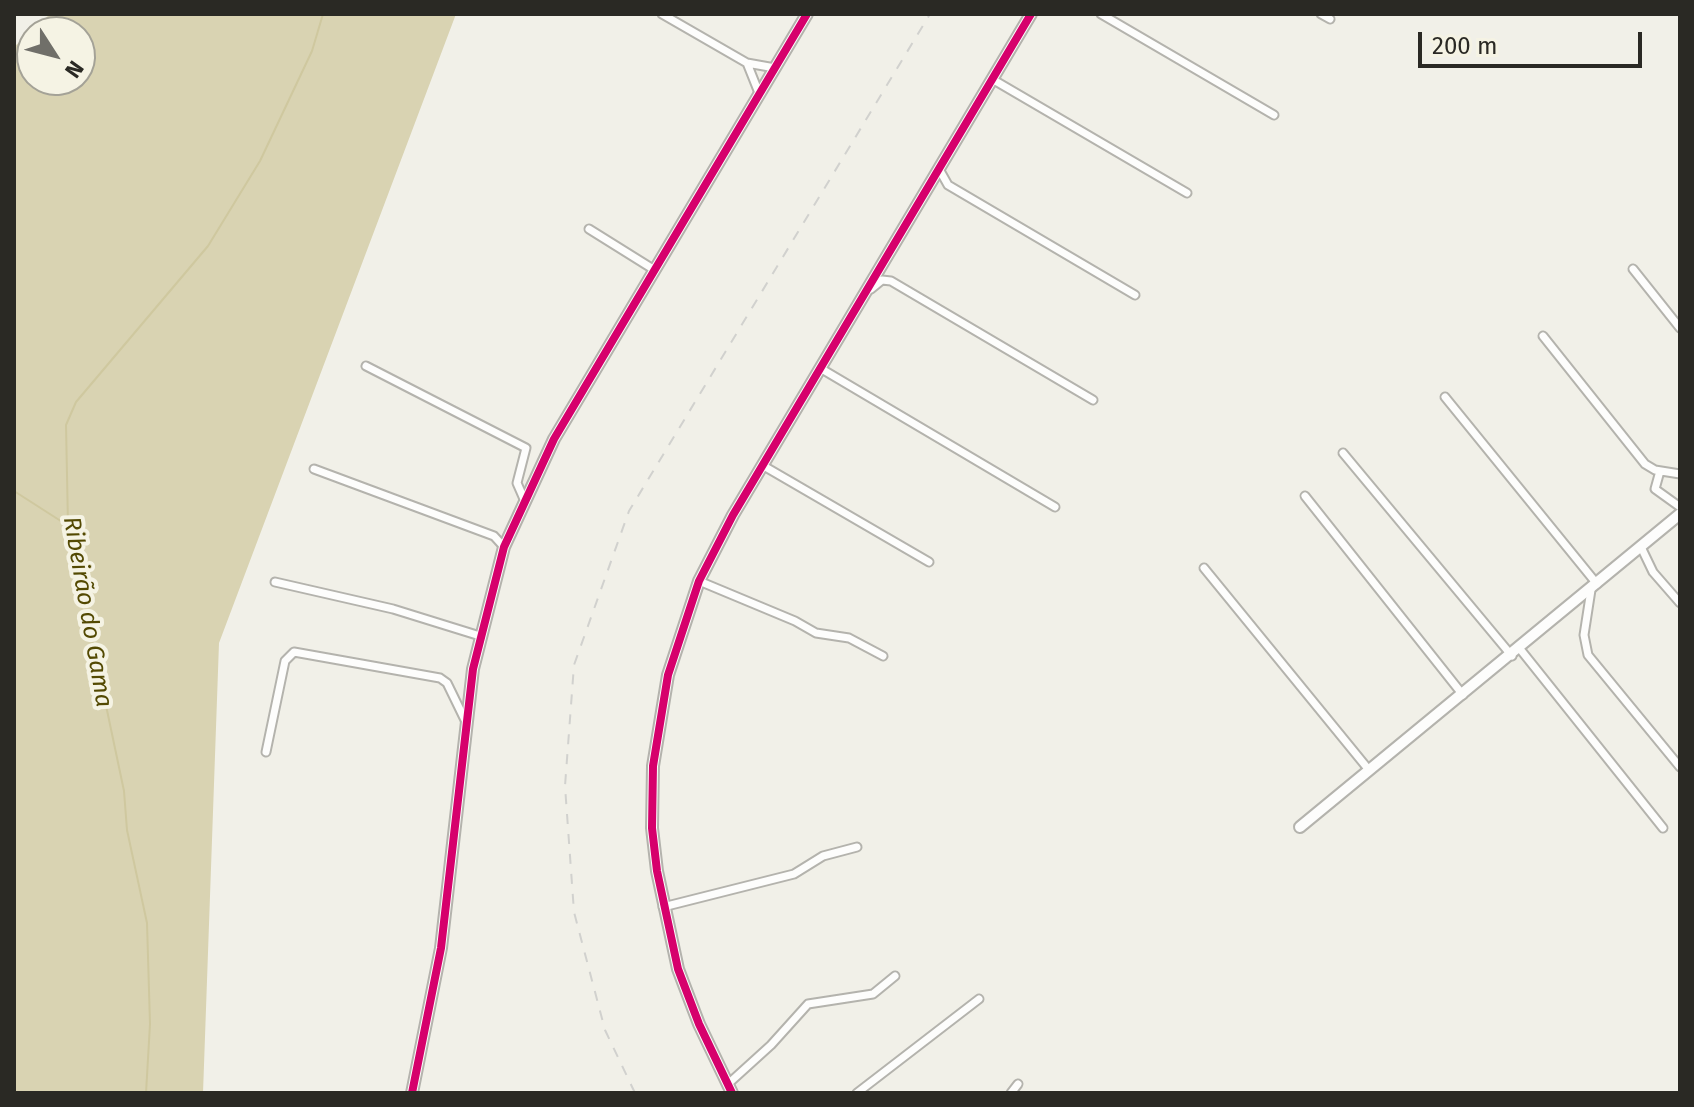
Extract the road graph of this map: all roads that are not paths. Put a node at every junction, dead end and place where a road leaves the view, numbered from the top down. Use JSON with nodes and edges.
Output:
{"nodes":[{"id":1,"x":662,"y":14,"type":"edge"},
{"id":2,"x":807,"y":14,"type":"edge"},
{"id":3,"x":1031,"y":14,"type":"edge"},
{"id":4,"x":1101,"y":14,"type":"edge"},
{"id":5,"x":1321,"y":14,"type":"edge"},
{"id":6,"x":1330,"y":19,"type":"dead end"},
{"id":7,"x":747,"y":63,"type":"junction"},
{"id":8,"x":775,"y":68,"type":"junction"},
{"id":9,"x":992,"y":79,"type":"junction"},
{"id":10,"x":759,"y":93,"type":"junction"},
{"id":11,"x":1274,"y":115,"type":"dead end"},
{"id":12,"x":939,"y":169,"type":"junction"},
{"id":13,"x":948,"y":185,"type":"junction"},
{"id":14,"x":930,"y":186,"type":"junction"},
{"id":15,"x":1187,"y":193,"type":"dead end"},
{"id":16,"x":589,"y":229,"type":"dead end"},
{"id":17,"x":653,"y":269,"type":"junction"},
{"id":18,"x":1633,"y":269,"type":"dead end"},
{"id":19,"x":865,"y":295,"type":"junction"},
{"id":20,"x":1135,"y":295,"type":"dead end"},
{"id":21,"x":1680,"y":328,"type":"edge"},
{"id":22,"x":1543,"y":336,"type":"dead end"},
{"id":23,"x":366,"y":366,"type":"dead end"},
{"id":24,"x":820,"y":368,"type":"junction"},
{"id":25,"x":1445,"y":397,"type":"dead end"},
{"id":26,"x":1093,"y":400,"type":"dead end"},
{"id":27,"x":1343,"y":453,"type":"dead end"},
{"id":28,"x":762,"y":465,"type":"junction"},
{"id":29,"x":314,"y":469,"type":"dead end"},
{"id":30,"x":1660,"y":471,"type":"junction"},
{"id":31,"x":1680,"y":474,"type":"edge"},
{"id":32,"x":1305,"y":496,"type":"dead end"},
{"id":33,"x":524,"y":499,"type":"junction"},
{"id":34,"x":1055,"y":507,"type":"dead end"},
{"id":35,"x":1680,"y":507,"type":"edge"},
{"id":36,"x":1680,"y":514,"type":"edge"},
{"id":37,"x":510,"y":531,"type":"junction"},
{"id":38,"x":494,"y":536,"type":"junction"},
{"id":39,"x":504,"y":547,"type":"junction"},
{"id":40,"x":1641,"y":547,"type":"junction"},
{"id":41,"x":929,"y":562,"type":"dead end"},
{"id":42,"x":1204,"y":568,"type":"dead end"},
{"id":43,"x":699,"y":581,"type":"junction"},
{"id":44,"x":275,"y":582,"type":"dead end"},
{"id":45,"x":1594,"y":587,"type":"junction"},
{"id":46,"x":1680,"y":603,"type":"edge"},
{"id":47,"x":480,"y":636,"type":"junction"},
{"id":48,"x":1516,"y":652,"type":"junction"},
{"id":49,"x":883,"y":656,"type":"dead end"},
{"id":50,"x":1463,"y":695,"type":"junction"},
{"id":51,"x":466,"y":722,"type":"junction"},
{"id":52,"x":266,"y":752,"type":"dead end"},
{"id":53,"x":1680,"y":767,"type":"edge"},
{"id":54,"x":1369,"y":770,"type":"junction"},
{"id":55,"x":1300,"y":827,"type":"dead end"},
{"id":56,"x":1663,"y":828,"type":"dead end"},
{"id":57,"x":857,"y":847,"type":"dead end"},
{"id":58,"x":663,"y":907,"type":"junction"},
{"id":59,"x":895,"y":976,"type":"dead end"},
{"id":60,"x":979,"y":999,"type":"dead end"},
{"id":61,"x":1018,"y":1084,"type":"dead end"},
{"id":62,"x":730,"y":1089,"type":"edge"},
{"id":63,"x":412,"y":1093,"type":"edge"},
{"id":64,"x":857,"y":1093,"type":"edge"},
{"id":65,"x":1011,"y":1093,"type":"edge"}],
"edges":[{"from":1,"to":7,"type":"street"},
{"from":2,"to":8,"type":"street"},
{"from":3,"to":9,"type":"street"},
{"from":4,"to":11,"type":"street"},
{"from":5,"to":6,"type":"street"},
{"from":7,"to":8,"type":"street"},
{"from":7,"to":10,"type":"street"},
{"from":8,"to":10,"type":"street"},
{"from":9,"to":12,"type":"street"},
{"from":9,"to":15,"type":"street"},
{"from":10,"to":17,"type":"street"},
{"from":12,"to":13,"type":"street"},
{"from":12,"to":14,"type":"street"},
{"from":13,"to":14,"type":"street"},
{"from":13,"to":20,"type":"street"},
{"from":14,"to":19,"type":"street"},
{"from":16,"to":17,"type":"street"},
{"from":17,"to":33,"type":"street"},
{"from":18,"to":21,"type":"street"},
{"from":19,"to":24,"type":"street"},
{"from":19,"to":26,"type":"street"},
{"from":22,"to":30,"type":"street"},
{"from":23,"to":33,"type":"street"},
{"from":24,"to":28,"type":"street"},
{"from":24,"to":34,"type":"street"},
{"from":25,"to":45,"type":"street"},
{"from":27,"to":48,"type":"street"},
{"from":28,"to":41,"type":"street"},
{"from":28,"to":43,"type":"street"},
{"from":29,"to":38,"type":"street"},
{"from":30,"to":31,"type":"street"},
{"from":30,"to":35,"type":"street"},
{"from":32,"to":50,"type":"street"},
{"from":33,"to":37,"type":"street"},
{"from":36,"to":40,"type":"street"},
{"from":37,"to":38,"type":"street"},
{"from":37,"to":39,"type":"street"},
{"from":38,"to":39,"type":"street"},
{"from":39,"to":47,"type":"street"},
{"from":40,"to":45,"type":"street"},
{"from":40,"to":46,"type":"street"},
{"from":42,"to":54,"type":"street"},
{"from":43,"to":49,"type":"street"},
{"from":43,"to":58,"type":"street"},
{"from":44,"to":47,"type":"street"},
{"from":45,"to":48,"type":"street"},
{"from":45,"to":53,"type":"street"},
{"from":47,"to":51,"type":"street"},
{"from":48,"to":50,"type":"street"},
{"from":48,"to":56,"type":"street"},
{"from":50,"to":54,"type":"street"},
{"from":51,"to":52,"type":"street"},
{"from":51,"to":63,"type":"street"},
{"from":54,"to":55,"type":"street"},
{"from":57,"to":58,"type":"street"},
{"from":58,"to":62,"type":"street"},
{"from":59,"to":62,"type":"street"},
{"from":60,"to":64,"type":"street"},
{"from":61,"to":65,"type":"street"}]}
